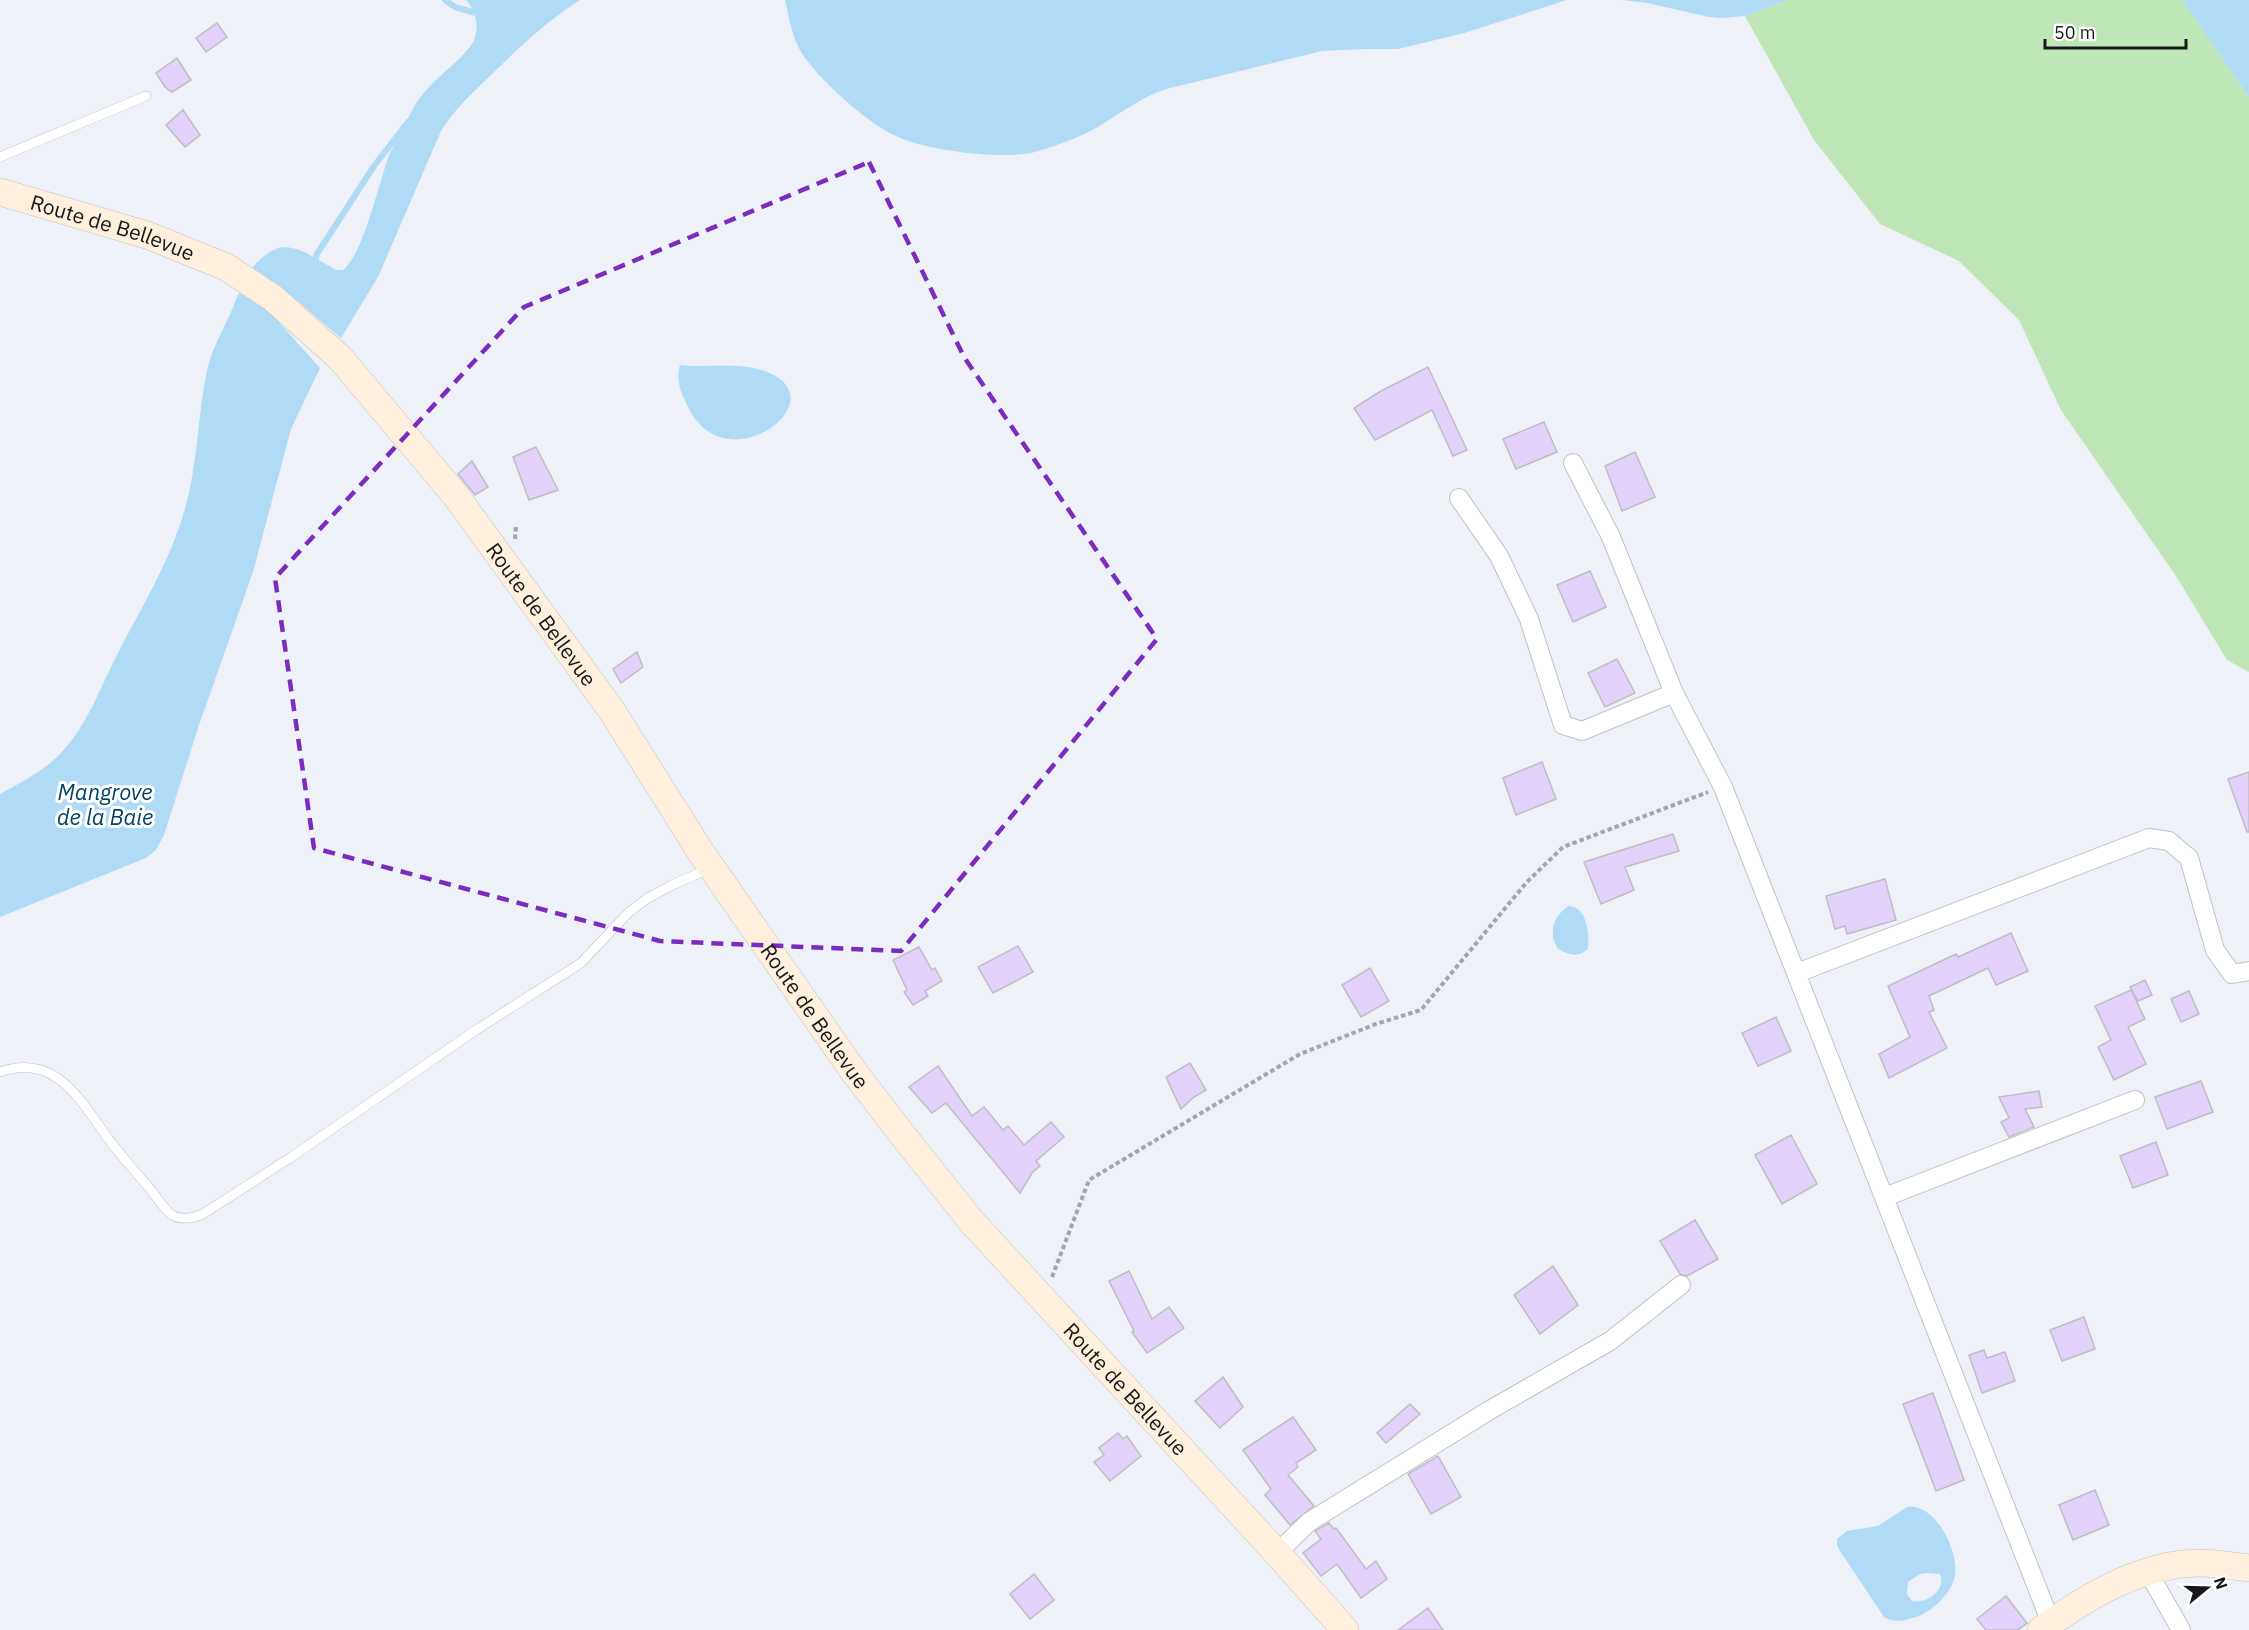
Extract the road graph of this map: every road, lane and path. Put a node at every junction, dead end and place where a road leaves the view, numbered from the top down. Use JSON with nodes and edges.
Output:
{"nodes":[{"id":1,"x":146,"y":96,"type":"dead end"},
{"id":2,"x":0,"y":157,"type":"edge"},
{"id":3,"x":0,"y":192,"type":"edge"},
{"id":4,"x":1573,"y":463,"type":"dead end"},
{"id":5,"x":1459,"y":498,"type":"dead end"},
{"id":6,"x":1674,"y":693,"type":"junction"},
{"id":7,"x":1723,"y":787,"type":"junction"},
{"id":8,"x":712,"y":868,"type":"junction"},
{"id":9,"x":2249,"y":971,"type":"edge"},
{"id":10,"x":1797,"y":973,"type":"junction"},
{"id":11,"x":0,"y":1072,"type":"edge"},
{"id":12,"x":2135,"y":1100,"type":"dead end"},
{"id":13,"x":1885,"y":1197,"type":"junction"},
{"id":14,"x":1682,"y":1285,"type":"dead end"},
{"id":15,"x":1043,"y":1301,"type":"junction"},
{"id":16,"x":1277,"y":1553,"type":"junction"},
{"id":17,"x":2249,"y":1568,"type":"edge"},
{"id":18,"x":2147,"y":1570,"type":"junction"},
{"id":19,"x":2046,"y":1626,"type":"edge"},
{"id":20,"x":1345,"y":1630,"type":"edge"},
{"id":21,"x":2181,"y":1630,"type":"edge"}],
"edges":[{"from":1,"to":2,"type":"lane"},
{"from":3,"to":8,"type":"main road","name":"Route de Bellevue"},
{"from":4,"to":6,"type":"street"},
{"from":5,"to":6,"type":"street"},
{"from":6,"to":7,"type":"street"},
{"from":7,"to":10,"type":"street"},
{"from":7,"to":15,"type":"path"},
{"from":8,"to":11,"type":"lane"},
{"from":8,"to":15,"type":"main road","name":"Route de Bellevue"},
{"from":9,"to":10,"type":"street"},
{"from":10,"to":13,"type":"street"},
{"from":12,"to":13,"type":"street"},
{"from":13,"to":19,"type":"street"},
{"from":14,"to":16,"type":"street"},
{"from":15,"to":16,"type":"main road","name":"Route de Bellevue"},
{"from":16,"to":20,"type":"main road","name":"Route de Bellevue"},
{"from":17,"to":18,"type":"main road"},
{"from":18,"to":19,"type":"main road"},
{"from":18,"to":21,"type":"street"}]}
